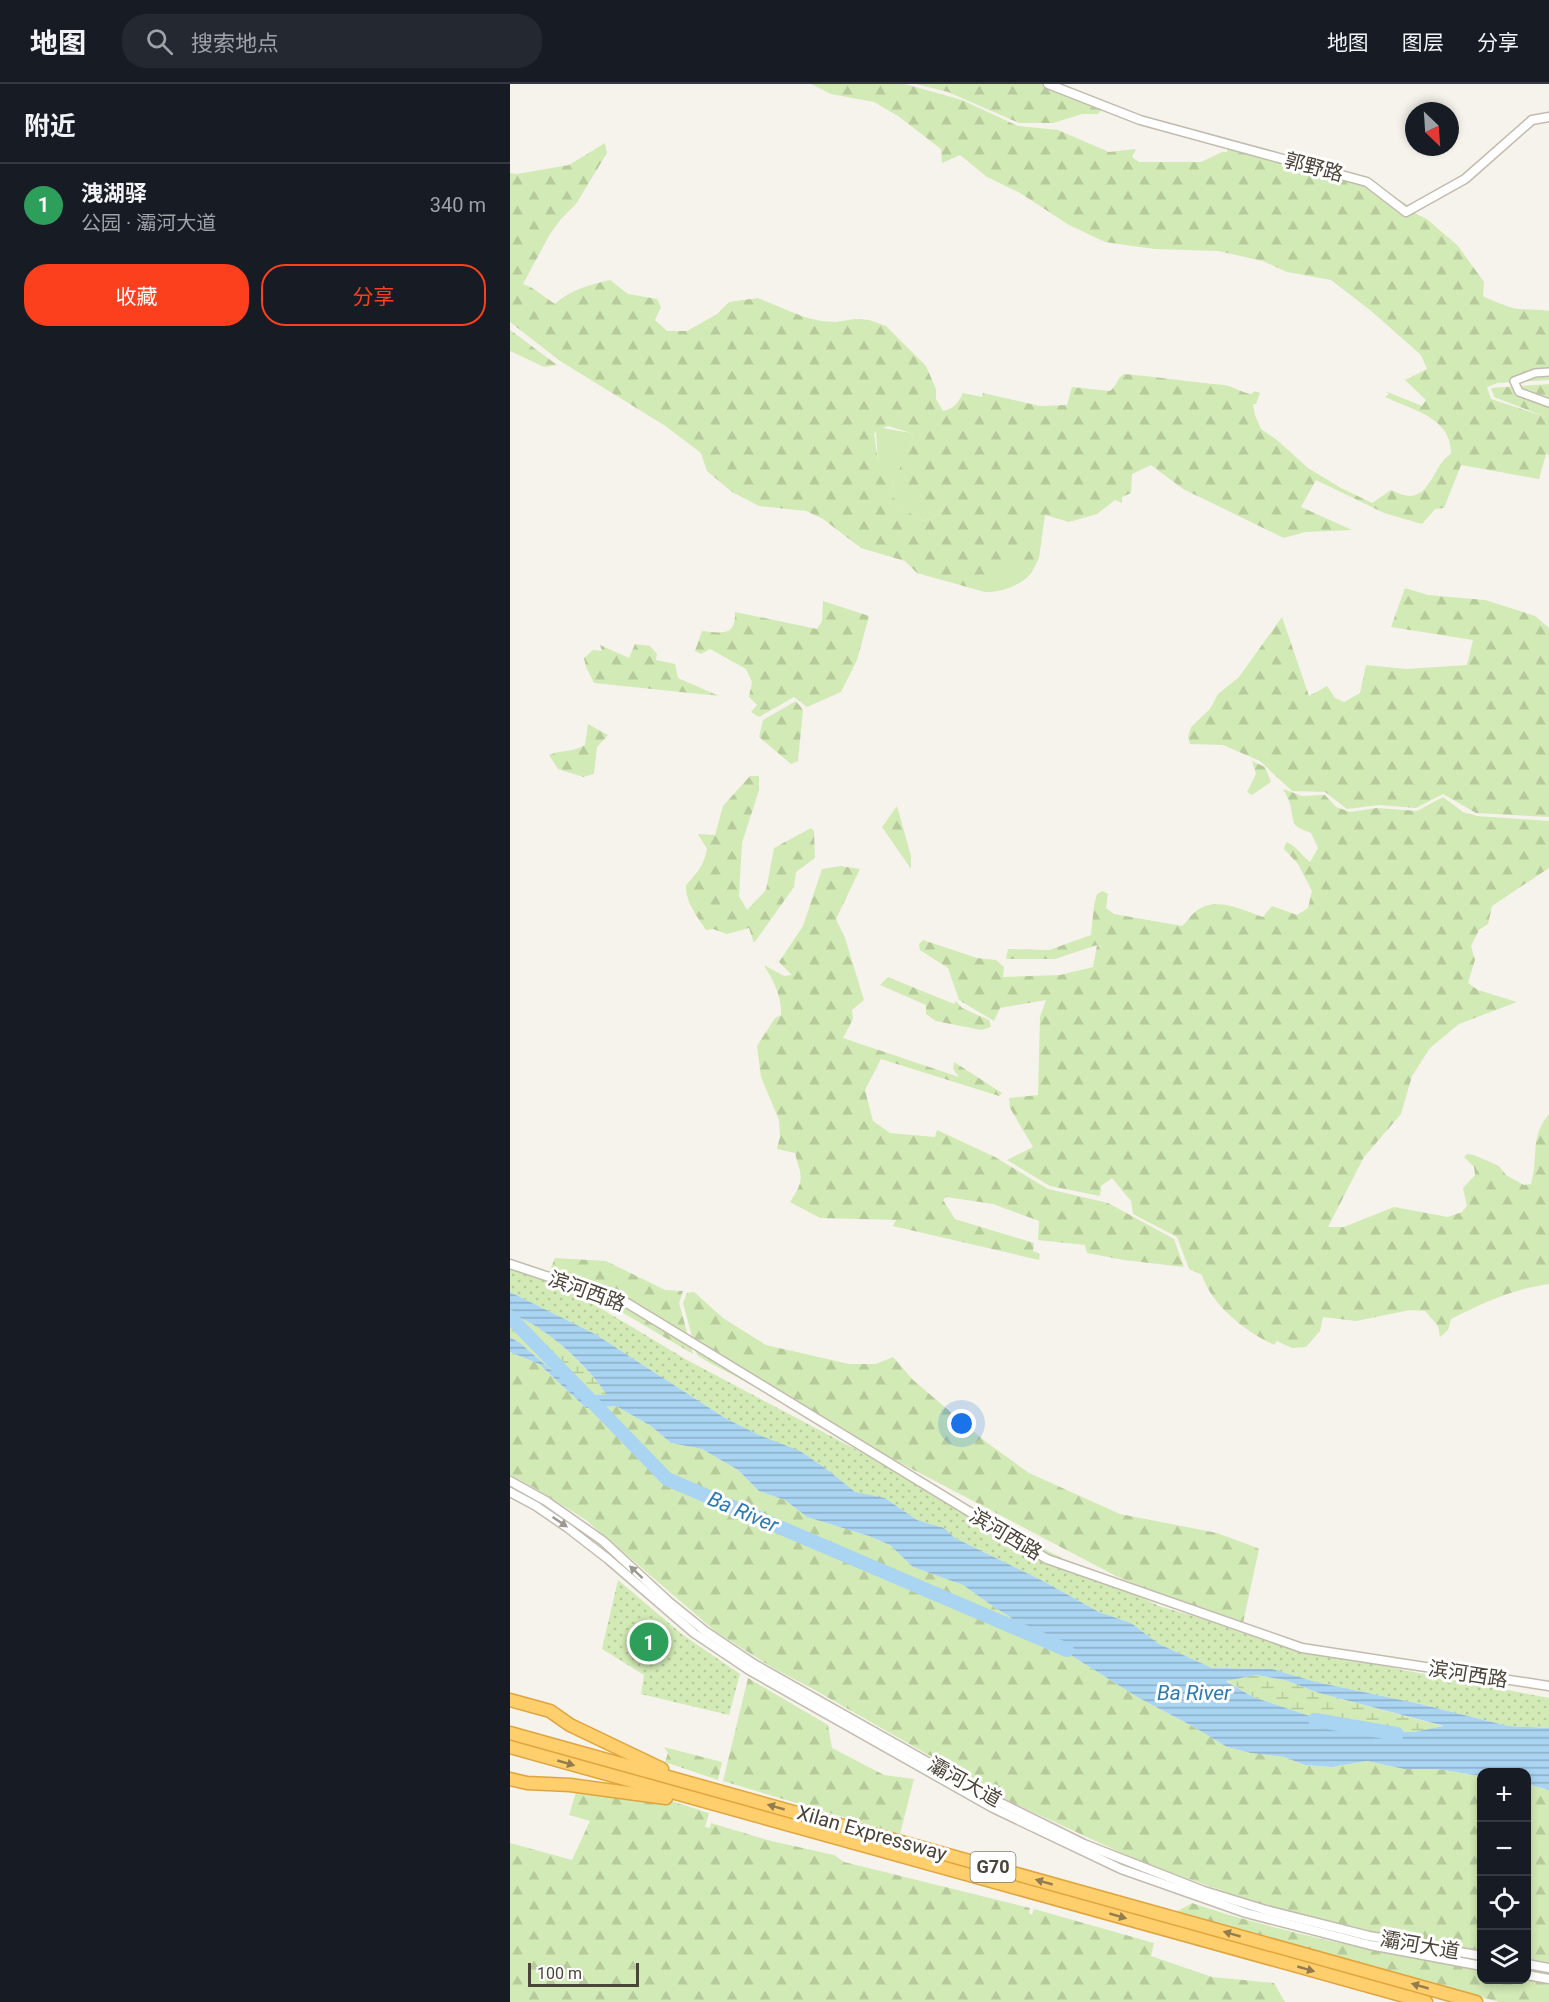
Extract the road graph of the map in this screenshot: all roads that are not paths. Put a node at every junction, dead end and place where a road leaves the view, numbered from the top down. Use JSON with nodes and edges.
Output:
{"nodes":[{"id":1,"x":1048,"y":84,"type":"edge"},
{"id":2,"x":1549,"y":117,"type":"edge"},
{"id":3,"x":1549,"y":372,"type":"edge"},
{"id":4,"x":1549,"y":403,"type":"edge"},
{"id":5,"x":510,"y":1264,"type":"edge"},
{"id":6,"x":510,"y":1481,"type":"edge"},
{"id":7,"x":510,"y":1492,"type":"edge"},
{"id":8,"x":1549,"y":1686,"type":"edge"},
{"id":9,"x":510,"y":1700,"type":"edge"},
{"id":10,"x":510,"y":1733,"type":"edge"},
{"id":11,"x":510,"y":1747,"type":"edge"},
{"id":12,"x":510,"y":1779,"type":"edge"},
{"id":13,"x":748,"y":1799,"type":"junction"},
{"id":14,"x":741,"y":1811,"type":"junction"},
{"id":15,"x":1477,"y":1955,"type":"edge"},
{"id":16,"x":1477,"y":1965,"type":"edge"},
{"id":17,"x":1531,"y":1965,"type":"edge"},
{"id":18,"x":1549,"y":1968,"type":"edge"},
{"id":19,"x":1531,"y":1976,"type":"edge"},
{"id":20,"x":1549,"y":1979,"type":"edge"},
{"id":21,"x":1426,"y":2002,"type":"edge"},
{"id":22,"x":1476,"y":2002,"type":"edge"}],
"edges":[{"from":1,"to":2,"type":"street","name":"郭野路"},
{"from":3,"to":4,"type":"street"},
{"from":5,"to":8,"type":"street","name":"滨河西路"},
{"from":15,"to":6,"type":"street","name":"灞河大道","one_way":true},
{"from":7,"to":16,"type":"street","name":"灞河大道","one_way":true},
{"from":9,"to":13,"type":"highway"},
{"from":10,"to":13,"type":"highway","name":"Xilan Expressway","number":"G70"},
{"from":11,"to":14,"type":"highway","name":"Xilan Expressway","number":"G70","one_way":true},
{"from":12,"to":14,"type":"highway"},
{"from":22,"to":13,"type":"highway","name":"Xilan Expressway","number":"G70","one_way":true},
{"from":14,"to":21,"type":"highway","name":"Xilan Expressway","number":"G70","one_way":true},
{"from":17,"to":18,"type":"street"},
{"from":19,"to":20,"type":"street"}]}
